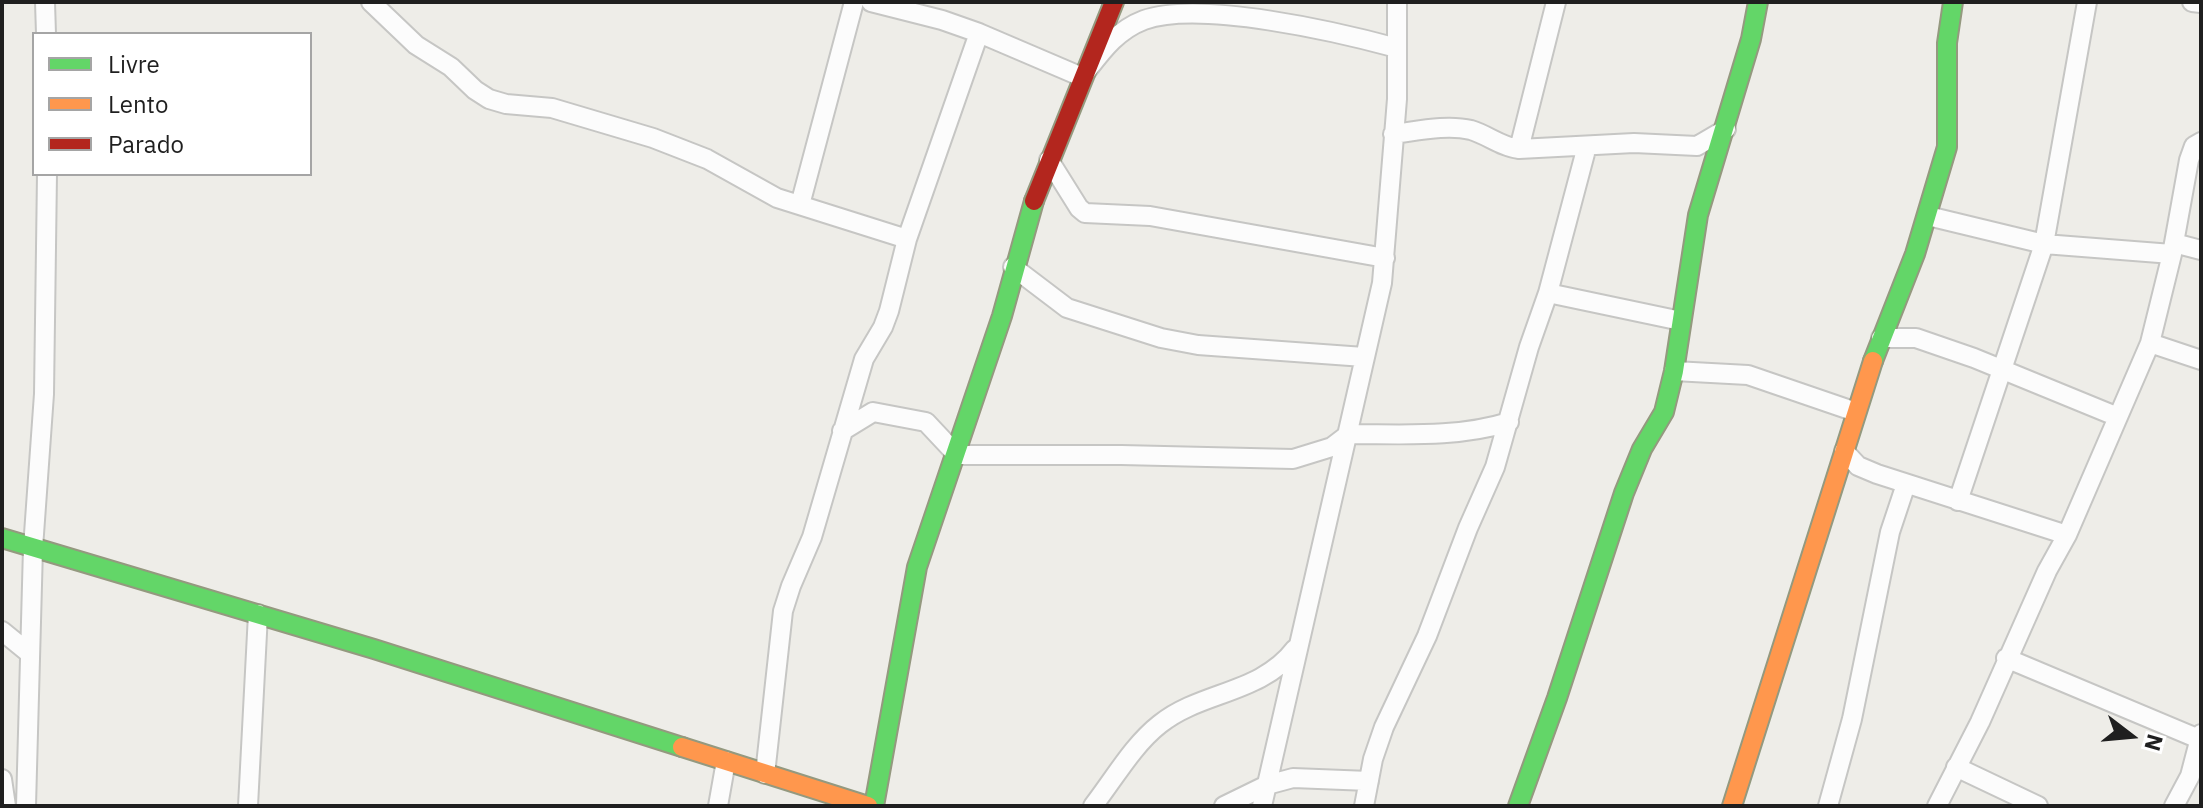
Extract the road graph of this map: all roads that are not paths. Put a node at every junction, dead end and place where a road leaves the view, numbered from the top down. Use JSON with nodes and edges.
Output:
{"nodes":[{"id":1,"x":45,"y":2,"type":"edge"},
{"id":2,"x":371,"y":2,"type":"edge"},
{"id":3,"x":854,"y":2,"type":"edge"},
{"id":4,"x":871,"y":2,"type":"edge"},
{"id":5,"x":1114,"y":2,"type":"edge"},
{"id":6,"x":1397,"y":2,"type":"edge"},
{"id":7,"x":1556,"y":2,"type":"edge"},
{"id":8,"x":1758,"y":2,"type":"edge"},
{"id":9,"x":1953,"y":2,"type":"edge"},
{"id":10,"x":2087,"y":2,"type":"edge"},
{"id":11,"x":2192,"y":2,"type":"edge"},
{"id":12,"x":2201,"y":3,"type":"edge"},
{"id":13,"x":46,"y":32,"type":"edge"},
{"id":14,"x":979,"y":33,"type":"junction"},
{"id":15,"x":1397,"y":48,"type":"junction"},
{"id":16,"x":1082,"y":77,"type":"junction"},
{"id":17,"x":1726,"y":129,"type":"junction"},
{"id":18,"x":1393,"y":134,"type":"junction"},
{"id":19,"x":2201,"y":142,"type":"edge"},
{"id":20,"x":1587,"y":146,"type":"junction"},
{"id":21,"x":1519,"y":149,"type":"junction"},
{"id":22,"x":1049,"y":160,"type":"junction"},
{"id":23,"x":47,"y":176,"type":"edge"},
{"id":24,"x":800,"y":205,"type":"junction"},
{"id":25,"x":1928,"y":216,"type":"junction"},
{"id":26,"x":907,"y":239,"type":"junction"},
{"id":27,"x":2044,"y":244,"type":"junction"},
{"id":28,"x":2173,"y":249,"type":"junction"},
{"id":29,"x":2201,"y":250,"type":"edge"},
{"id":30,"x":1385,"y":258,"type":"junction"},
{"id":31,"x":1013,"y":267,"type":"junction"},
{"id":32,"x":1548,"y":293,"type":"junction"},
{"id":33,"x":1681,"y":321,"type":"junction"},
{"id":34,"x":1881,"y":338,"type":"junction"},
{"id":35,"x":2150,"y":343,"type":"junction"},
{"id":36,"x":1364,"y":357,"type":"junction"},
{"id":37,"x":2201,"y":360,"type":"edge"},
{"id":38,"x":2003,"y":370,"type":"junction"},
{"id":39,"x":1674,"y":371,"type":"junction"},
{"id":40,"x":1856,"y":412,"type":"junction"},
{"id":41,"x":2118,"y":417,"type":"junction"},
{"id":42,"x":1509,"y":422,"type":"junction"},
{"id":43,"x":842,"y":431,"type":"junction"},
{"id":44,"x":1349,"y":434,"type":"junction"},
{"id":45,"x":1844,"y":451,"type":"junction"},
{"id":46,"x":957,"y":455,"type":"junction"},
{"id":47,"x":1906,"y":484,"type":"junction"},
{"id":48,"x":1958,"y":501,"type":"junction"},
{"id":49,"x":2067,"y":535,"type":"junction"},
{"id":50,"x":2,"y":538,"type":"edge"},
{"id":51,"x":33,"y":548,"type":"junction"},
{"id":52,"x":258,"y":614,"type":"junction"},
{"id":53,"x":2,"y":631,"type":"edge"},
{"id":54,"x":1297,"y":647,"type":"junction"},
{"id":55,"x":29,"y":653,"type":"junction"},
{"id":56,"x":2006,"y":658,"type":"junction"},
{"id":57,"x":2200,"y":736,"type":"edge"},
{"id":58,"x":726,"y":761,"type":"junction"},
{"id":59,"x":1956,"y":767,"type":"junction"},
{"id":60,"x":765,"y":774,"type":"junction"},
{"id":61,"x":2,"y":779,"type":"edge"},
{"id":62,"x":1369,"y":781,"type":"junction"},
{"id":63,"x":1267,"y":785,"type":"junction"},
{"id":64,"x":835,"y":801,"type":"edge"},
{"id":65,"x":6,"y":806,"type":"edge"},
{"id":66,"x":26,"y":806,"type":"edge"},
{"id":67,"x":248,"y":806,"type":"edge"},
{"id":68,"x":718,"y":806,"type":"edge"},
{"id":69,"x":868,"y":806,"type":"edge"},
{"id":70,"x":874,"y":806,"type":"edge"},
{"id":71,"x":1093,"y":806,"type":"edge"},
{"id":72,"x":1224,"y":806,"type":"edge"},
{"id":73,"x":1262,"y":806,"type":"edge"},
{"id":74,"x":1364,"y":806,"type":"edge"},
{"id":75,"x":1518,"y":806,"type":"edge"},
{"id":76,"x":1732,"y":806,"type":"edge"},
{"id":77,"x":1828,"y":806,"type":"edge"},
{"id":78,"x":1937,"y":806,"type":"edge"},
{"id":79,"x":2038,"y":806,"type":"edge"},
{"id":80,"x":2174,"y":806,"type":"edge"}],
"edges":[{"from":1,"to":13,"type":"street"},
{"from":2,"to":24,"type":"street"},
{"from":3,"to":24,"type":"street"},
{"from":4,"to":14,"type":"street"},
{"from":5,"to":16,"type":"street"},
{"from":6,"to":15,"type":"street"},
{"from":7,"to":21,"type":"street"},
{"from":8,"to":17,"type":"street"},
{"from":9,"to":25,"type":"street"},
{"from":10,"to":27,"type":"street"},
{"from":11,"to":12,"type":"street"},
{"from":14,"to":16,"type":"street"},
{"from":14,"to":26,"type":"street"},
{"from":15,"to":16,"type":"street"},
{"from":15,"to":18,"type":"street"},
{"from":16,"to":22,"type":"street"},
{"from":17,"to":20,"type":"street"},
{"from":17,"to":33,"type":"street"},
{"from":18,"to":21,"type":"street"},
{"from":18,"to":30,"type":"street"},
{"from":19,"to":28,"type":"street"},
{"from":20,"to":21,"type":"street"},
{"from":20,"to":32,"type":"street"},
{"from":22,"to":30,"type":"street"},
{"from":22,"to":31,"type":"street"},
{"from":23,"to":51,"type":"street"},
{"from":24,"to":26,"type":"street"},
{"from":25,"to":27,"type":"street"},
{"from":25,"to":34,"type":"street"},
{"from":26,"to":43,"type":"street"},
{"from":27,"to":28,"type":"street"},
{"from":27,"to":38,"type":"street"},
{"from":28,"to":29,"type":"street"},
{"from":28,"to":35,"type":"street"},
{"from":30,"to":36,"type":"street"},
{"from":31,"to":36,"type":"street"},
{"from":31,"to":46,"type":"street"},
{"from":32,"to":33,"type":"street"},
{"from":32,"to":42,"type":"street"},
{"from":33,"to":39,"type":"street"},
{"from":34,"to":38,"type":"street"},
{"from":34,"to":40,"type":"street"},
{"from":35,"to":37,"type":"street"},
{"from":35,"to":41,"type":"street"},
{"from":36,"to":44,"type":"street"},
{"from":38,"to":41,"type":"street"},
{"from":38,"to":48,"type":"street"},
{"from":39,"to":40,"type":"street"},
{"from":39,"to":75,"type":"street"},
{"from":40,"to":45,"type":"street"},
{"from":41,"to":49,"type":"street"},
{"from":42,"to":44,"type":"street"},
{"from":42,"to":62,"type":"street"},
{"from":43,"to":46,"type":"street"},
{"from":43,"to":60,"type":"street"},
{"from":44,"to":46,"type":"street"},
{"from":44,"to":54,"type":"street"},
{"from":45,"to":47,"type":"street"},
{"from":45,"to":76,"type":"street"},
{"from":46,"to":70,"type":"street"},
{"from":47,"to":48,"type":"street"},
{"from":47,"to":77,"type":"street"},
{"from":48,"to":49,"type":"street"},
{"from":49,"to":56,"type":"street"},
{"from":50,"to":51,"type":"street"},
{"from":51,"to":52,"type":"street"},
{"from":51,"to":55,"type":"street"},
{"from":52,"to":58,"type":"street"},
{"from":52,"to":67,"type":"street"},
{"from":53,"to":55,"type":"street"},
{"from":54,"to":63,"type":"street"},
{"from":54,"to":71,"type":"street"},
{"from":55,"to":66,"type":"street"},
{"from":56,"to":57,"type":"street"},
{"from":56,"to":59,"type":"street"},
{"from":57,"to":80,"type":"street"},
{"from":58,"to":60,"type":"street"},
{"from":58,"to":68,"type":"street"},
{"from":59,"to":78,"type":"street"},
{"from":59,"to":79,"type":"street"},
{"from":60,"to":64,"type":"street"},
{"from":61,"to":65,"type":"street"},
{"from":62,"to":63,"type":"street"},
{"from":62,"to":74,"type":"street"},
{"from":63,"to":72,"type":"street"},
{"from":63,"to":73,"type":"street"},
{"from":64,"to":69,"type":"street"}]}
